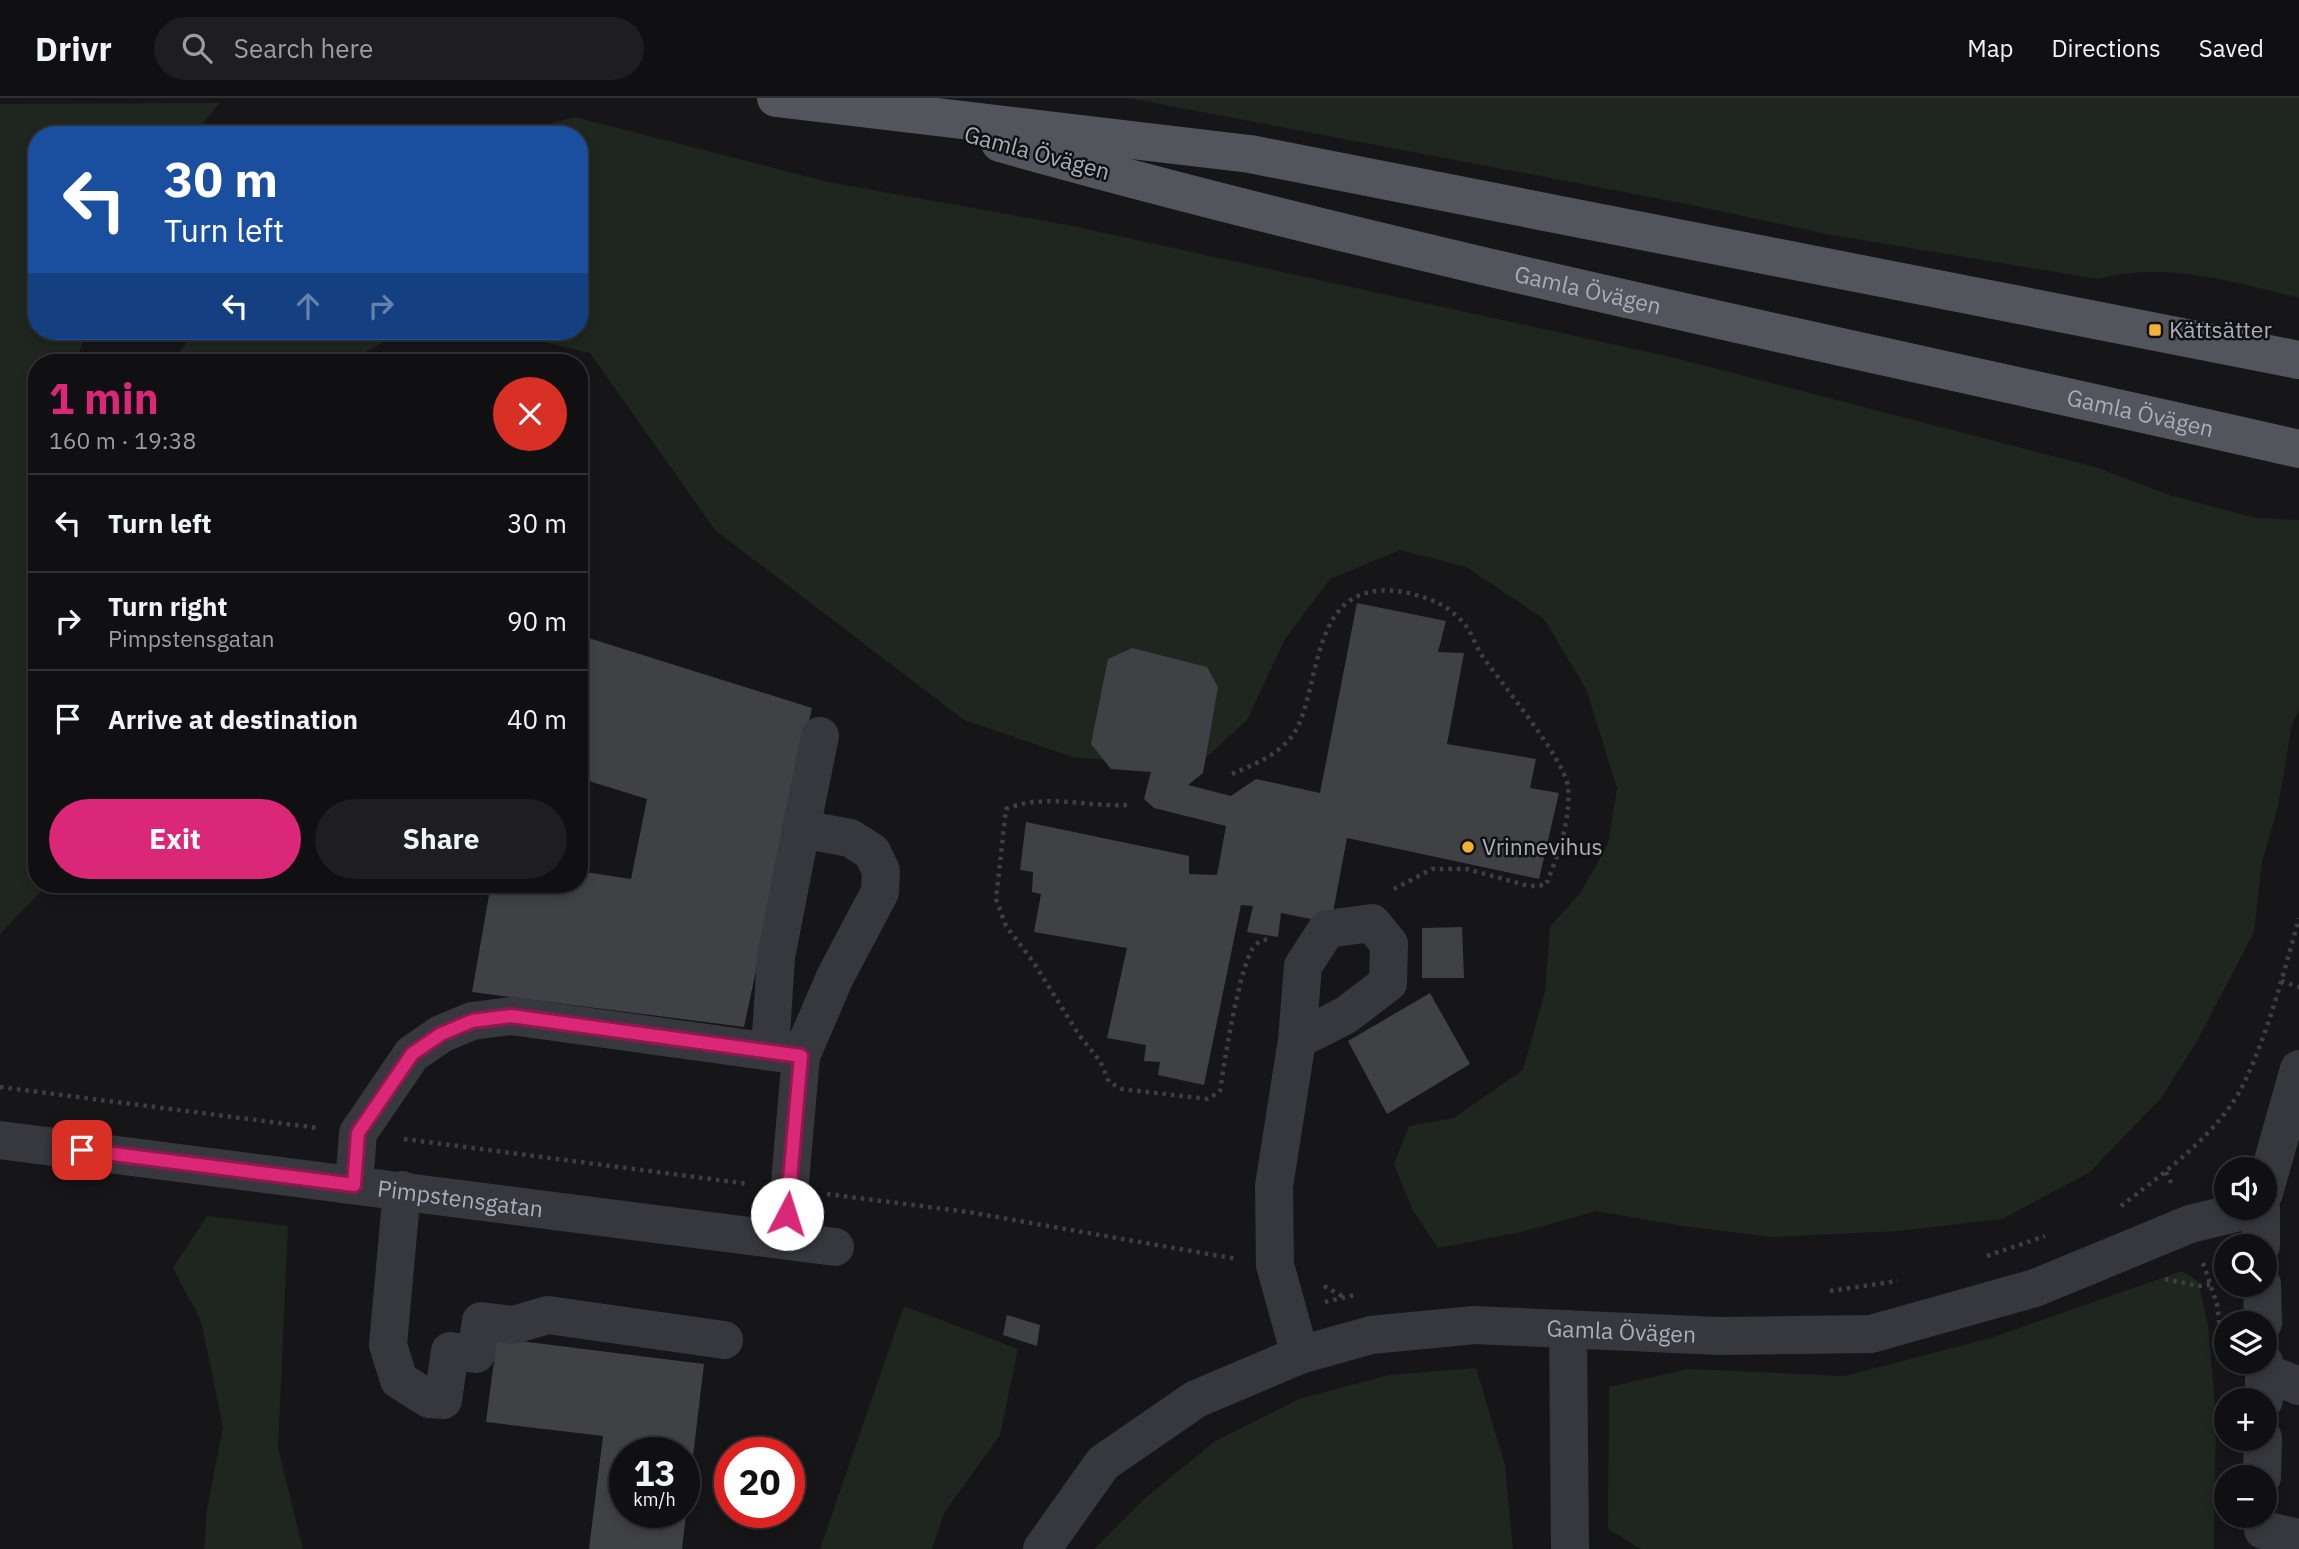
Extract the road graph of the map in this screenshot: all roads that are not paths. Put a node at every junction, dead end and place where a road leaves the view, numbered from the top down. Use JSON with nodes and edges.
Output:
{"nodes":[{"id":1,"x":776,"y":98,"type":"edge"},
{"id":2,"x":880,"y":110,"type":"junction"},
{"id":3,"x":2299,"y":360,"type":"edge"},
{"id":4,"x":2299,"y":449,"type":"edge"},
{"id":5,"x":820,"y":736,"type":"dead end"},
{"id":6,"x":801,"y":829,"type":"junction"},
{"id":7,"x":1297,"y":1040,"type":"junction"},
{"id":8,"x":785,"y":1054,"type":"junction"},
{"id":9,"x":2299,"y":1069,"type":"edge"},
{"id":10,"x":0,"y":1140,"type":"edge"},
{"id":11,"x":2274,"y":1157,"type":"edge"},
{"id":12,"x":354,"y":1185,"type":"junction"},
{"id":13,"x":402,"y":1191,"type":"junction"},
{"id":14,"x":2214,"y":1218,"type":"edge"},
{"id":15,"x":785,"y":1239,"type":"junction"},
{"id":16,"x":835,"y":1247,"type":"dead end"},
{"id":17,"x":1568,"y":1329,"type":"junction"},
{"id":18,"x":724,"y":1340,"type":"dead end"},
{"id":19,"x":1300,"y":1355,"type":"junction"},
{"id":20,"x":2264,"y":1378,"type":"edge"},
{"id":21,"x":2299,"y":1386,"type":"edge"},
{"id":22,"x":1042,"y":1549,"type":"edge"},
{"id":23,"x":1570,"y":1549,"type":"edge"}],
"edges":[{"from":1,"to":2,"type":"main road","name":"Gamla Övägen"},
{"from":2,"to":3,"type":"main road","name":"Gamla Övägen"},
{"from":2,"to":4,"type":"main road","name":"Gamla Övägen"},
{"from":5,"to":6,"type":"street"},
{"from":6,"to":8,"type":"street"},
{"from":6,"to":8,"type":"street"},
{"from":7,"to":7,"type":"street"},
{"from":7,"to":19,"type":"street"},
{"from":8,"to":12,"type":"street"},
{"from":8,"to":15,"type":"street"},
{"from":9,"to":11,"type":"street"},
{"from":10,"to":12,"type":"street","name":"Pimpstensgatan"},
{"from":12,"to":13,"type":"street","name":"Pimpstensgatan"},
{"from":13,"to":15,"type":"street","name":"Pimpstensgatan"},
{"from":13,"to":18,"type":"street"},
{"from":14,"to":17,"type":"street","name":"Gamla Övägen"},
{"from":15,"to":16,"type":"street","name":"Pimpstensgatan"},
{"from":17,"to":19,"type":"street","name":"Gamla Övägen"},
{"from":17,"to":23,"type":"street"},
{"from":19,"to":22,"type":"street","name":"Gamla Övägen"},
{"from":20,"to":21,"type":"street"}]}
